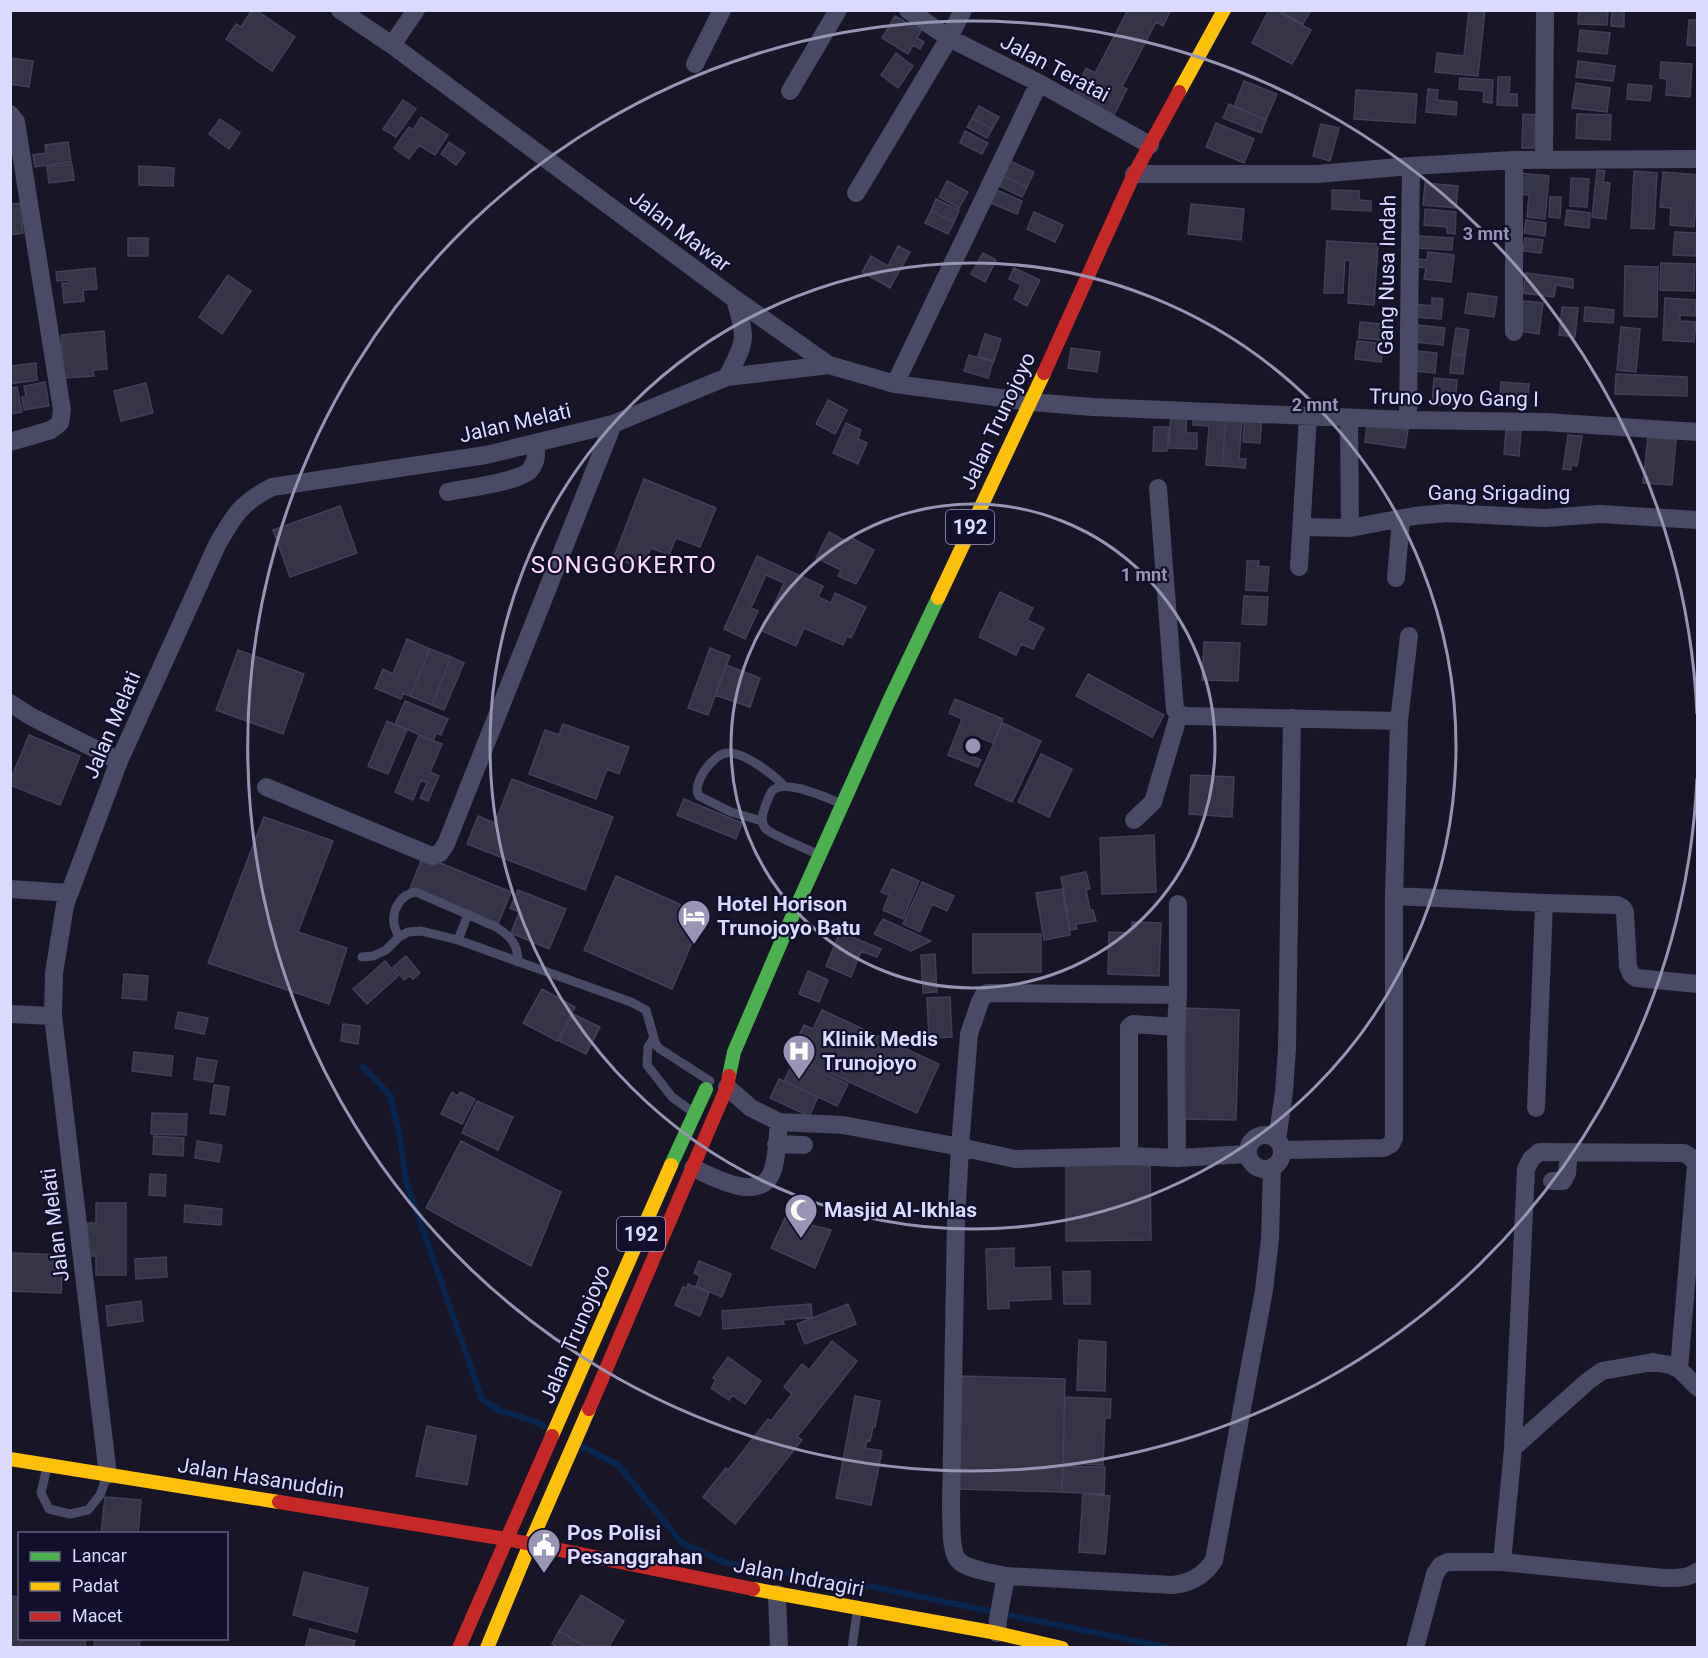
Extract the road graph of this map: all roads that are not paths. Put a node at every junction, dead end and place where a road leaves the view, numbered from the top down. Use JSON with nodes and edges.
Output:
{"nodes":[{"id":1,"x":340,"y":10,"type":"edge"},
{"id":2,"x":416,"y":10,"type":"edge"},
{"id":3,"x":722,"y":10,"type":"edge"},
{"id":4,"x":838,"y":10,"type":"edge"},
{"id":5,"x":908,"y":10,"type":"edge"},
{"id":6,"x":963,"y":10,"type":"edge"},
{"id":7,"x":1224,"y":10,"type":"edge"},
{"id":8,"x":1545,"y":10,"type":"edge"},
{"id":9,"x":949,"y":38,"type":"junction"},
{"id":10,"x":392,"y":45,"type":"junction"},
{"id":11,"x":695,"y":64,"type":"dead end"},
{"id":12,"x":1039,"y":83,"type":"junction"},
{"id":13,"x":790,"y":91,"type":"dead end"},
{"id":14,"x":10,"y":114,"type":"edge"},
{"id":15,"x":1150,"y":145,"type":"junction"},
{"id":16,"x":1698,"y":159,"type":"edge"},
{"id":17,"x":1514,"y":160,"type":"junction"},
{"id":18,"x":1545,"y":160,"type":"junction"},
{"id":19,"x":1411,"y":166,"type":"junction"},
{"id":20,"x":1134,"y":174,"type":"junction"},
{"id":21,"x":856,"y":193,"type":"dead end"},
{"id":22,"x":735,"y":299,"type":"junction"},
{"id":23,"x":1514,"y":332,"type":"dead end"},
{"id":24,"x":829,"y":365,"type":"junction"},
{"id":25,"x":727,"y":377,"type":"junction"},
{"id":26,"x":895,"y":384,"type":"junction"},
{"id":27,"x":1031,"y":402,"type":"junction"},
{"id":28,"x":1308,"y":416,"type":"junction"},
{"id":29,"x":1349,"y":418,"type":"junction"},
{"id":30,"x":1408,"y":420,"type":"junction"},
{"id":31,"x":613,"y":424,"type":"junction"},
{"id":32,"x":1697,"y":432,"type":"edge"},
{"id":33,"x":10,"y":442,"type":"edge"},
{"id":34,"x":535,"y":443,"type":"junction"},
{"id":35,"x":1158,"y":488,"type":"dead end"},
{"id":36,"x":448,"y":492,"type":"dead end"},
{"id":37,"x":1401,"y":519,"type":"junction"},
{"id":38,"x":1698,"y":520,"type":"edge"},
{"id":39,"x":1302,"y":527,"type":"junction"},
{"id":40,"x":1350,"y":528,"type":"junction"},
{"id":41,"x":1299,"y":567,"type":"dead end"},
{"id":42,"x":1396,"y":579,"type":"dead end"},
{"id":43,"x":1409,"y":636,"type":"dead end"},
{"id":44,"x":10,"y":703,"type":"edge"},
{"id":45,"x":1179,"y":714,"type":"junction"},
{"id":46,"x":1292,"y":718,"type":"junction"},
{"id":47,"x":1399,"y":720,"type":"junction"},
{"id":48,"x":119,"y":761,"type":"junction"},
{"id":49,"x":784,"y":786,"type":"junction"},
{"id":50,"x":266,"y":788,"type":"dead end"},
{"id":51,"x":843,"y":804,"type":"junction"},
{"id":52,"x":1134,"y":820,"type":"dead end"},
{"id":53,"x":762,"y":821,"type":"junction"},
{"id":54,"x":820,"y":855,"type":"junction"},
{"id":55,"x":10,"y":889,"type":"edge"},
{"id":56,"x":1394,"y":896,"type":"junction"},
{"id":57,"x":67,"y":899,"type":"junction"},
{"id":58,"x":1544,"y":903,"type":"junction"},
{"id":59,"x":1178,"y":904,"type":"dead end"},
{"id":60,"x":468,"y":914,"type":"junction"},
{"id":61,"x":399,"y":938,"type":"junction"},
{"id":62,"x":458,"y":940,"type":"junction"},
{"id":63,"x":362,"y":957,"type":"dead end"},
{"id":64,"x":518,"y":962,"type":"junction"},
{"id":65,"x":1698,"y":984,"type":"edge"},
{"id":66,"x":1178,"y":995,"type":"junction"},
{"id":67,"x":10,"y":1014,"type":"edge"},
{"id":68,"x":52,"y":1016,"type":"junction"},
{"id":69,"x":1176,"y":1027,"type":"junction"},
{"id":70,"x":654,"y":1038,"type":"junction"},
{"id":71,"x":718,"y":1084,"type":"junction"},
{"id":72,"x":1536,"y":1108,"type":"dead end"},
{"id":73,"x":695,"y":1113,"type":"junction"},
{"id":74,"x":779,"y":1122,"type":"junction"},
{"id":75,"x":776,"y":1144,"type":"junction"},
{"id":76,"x":804,"y":1145,"type":"dead end"},
{"id":77,"x":1280,"y":1145,"type":"junction"},
{"id":78,"x":960,"y":1147,"type":"junction"},
{"id":79,"x":1569,"y":1152,"type":"junction"},
{"id":80,"x":1248,"y":1154,"type":"junction"},
{"id":81,"x":1129,"y":1156,"type":"junction"},
{"id":82,"x":1177,"y":1158,"type":"junction"},
{"id":83,"x":1272,"y":1167,"type":"junction"},
{"id":84,"x":693,"y":1168,"type":"junction"},
{"id":85,"x":1552,"y":1181,"type":"dead end"},
{"id":86,"x":1692,"y":1275,"type":"edge"},
{"id":87,"x":1679,"y":1369,"type":"junction"},
{"id":88,"x":1698,"y":1388,"type":"edge"},
{"id":89,"x":1513,"y":1448,"type":"junction"},
{"id":90,"x":10,"y":1459,"type":"edge"},
{"id":91,"x":48,"y":1465,"type":"junction"},
{"id":92,"x":108,"y":1475,"type":"junction"},
{"id":93,"x":506,"y":1539,"type":"junction"},
{"id":94,"x":530,"y":1544,"type":"junction"},
{"id":95,"x":1502,"y":1562,"type":"junction"},
{"id":96,"x":1698,"y":1571,"type":"edge"},
{"id":97,"x":1005,"y":1579,"type":"junction"},
{"id":98,"x":777,"y":1594,"type":"junction"},
{"id":99,"x":857,"y":1609,"type":"junction"},
{"id":100,"x":997,"y":1626,"type":"junction"},
{"id":101,"x":459,"y":1647,"type":"edge"},
{"id":102,"x":487,"y":1647,"type":"edge"},
{"id":103,"x":779,"y":1647,"type":"edge"},
{"id":104,"x":852,"y":1647,"type":"edge"},
{"id":105,"x":1062,"y":1647,"type":"edge"},
{"id":106,"x":1415,"y":1647,"type":"edge"}],
"edges":[{"from":1,"to":10,"type":"street","name":"Jalan Mawar"},
{"from":2,"to":10,"type":"street"},
{"from":3,"to":11,"type":"street"},
{"from":4,"to":13,"type":"street"},
{"from":5,"to":9,"type":"street","name":"Jalan Teratai"},
{"from":6,"to":9,"type":"street"},
{"from":7,"to":15,"type":"main road","name":"Jalan Trunojoyo","number":"192"},
{"from":8,"to":18,"type":"street"},
{"from":9,"to":12,"type":"street","name":"Jalan Teratai"},
{"from":9,"to":21,"type":"street"},
{"from":10,"to":22,"type":"street","name":"Jalan Mawar"},
{"from":12,"to":15,"type":"street","name":"Jalan Teratai"},
{"from":12,"to":26,"type":"street"},
{"from":14,"to":33,"type":"street"},
{"from":15,"to":20,"type":"main road","name":"Jalan Trunojoyo","number":"192"},
{"from":16,"to":18,"type":"street"},
{"from":17,"to":18,"type":"street"},
{"from":17,"to":19,"type":"street"},
{"from":17,"to":23,"type":"street"},
{"from":19,"to":20,"type":"street"},
{"from":19,"to":30,"type":"street","name":"Gang Nusa Indah"},
{"from":20,"to":27,"type":"main road","name":"Jalan Trunojoyo","number":"192"},
{"from":22,"to":24,"type":"street","name":"Jalan Mawar"},
{"from":22,"to":25,"type":"street"},
{"from":24,"to":25,"type":"street","name":"Jalan Melati"},
{"from":24,"to":26,"type":"street","name":"Jalan Mawar"},
{"from":25,"to":31,"type":"street","name":"Jalan Melati"},
{"from":26,"to":27,"type":"street","name":"Jalan Mawar"},
{"from":27,"to":28,"type":"street","name":"Truno Joyo Gang I"},
{"from":27,"to":51,"type":"main road","name":"Jalan Trunojoyo","number":"192"},
{"from":28,"to":29,"type":"street","name":"Truno Joyo Gang I"},
{"from":28,"to":39,"type":"street"},
{"from":29,"to":30,"type":"street","name":"Truno Joyo Gang I"},
{"from":29,"to":40,"type":"street"},
{"from":30,"to":32,"type":"street","name":"Truno Joyo Gang I"},
{"from":31,"to":34,"type":"street","name":"Jalan Melati"},
{"from":31,"to":50,"type":"street"},
{"from":34,"to":36,"type":"street"},
{"from":34,"to":48,"type":"street","name":"Jalan Melati"},
{"from":35,"to":45,"type":"street"},
{"from":37,"to":38,"type":"street","name":"Gang Srigading"},
{"from":37,"to":40,"type":"street","name":"Gang Srigading"},
{"from":37,"to":42,"type":"street"},
{"from":39,"to":40,"type":"street","name":"Gang Srigading"},
{"from":39,"to":41,"type":"street"},
{"from":43,"to":47,"type":"street"},
{"from":44,"to":48,"type":"street"},
{"from":45,"to":46,"type":"street"},
{"from":45,"to":52,"type":"street"},
{"from":46,"to":47,"type":"street"},
{"from":46,"to":77,"type":"street"},
{"from":47,"to":56,"type":"street"},
{"from":48,"to":57,"type":"street","name":"Jalan Melati"},
{"from":49,"to":51,"type":"lane"},
{"from":49,"to":53,"type":"lane"},
{"from":49,"to":53,"type":"lane"},
{"from":51,"to":54,"type":"main road","name":"Jalan Trunojoyo","number":"192"},
{"from":53,"to":54,"type":"lane"},
{"from":54,"to":71,"type":"main road","name":"Jalan Trunojoyo","number":"192"},
{"from":55,"to":57,"type":"street"},
{"from":56,"to":58,"type":"street"},
{"from":56,"to":77,"type":"street"},
{"from":57,"to":68,"type":"street","name":"Jalan Melati"},
{"from":58,"to":65,"type":"street"},
{"from":58,"to":72,"type":"street"},
{"from":59,"to":66,"type":"street"},
{"from":60,"to":61,"type":"lane"},
{"from":60,"to":62,"type":"lane"},
{"from":60,"to":64,"type":"lane"},
{"from":61,"to":62,"type":"lane"},
{"from":61,"to":63,"type":"lane"},
{"from":62,"to":64,"type":"lane"},
{"from":64,"to":70,"type":"lane"},
{"from":66,"to":69,"type":"street"},
{"from":66,"to":78,"type":"street"},
{"from":67,"to":68,"type":"street"},
{"from":68,"to":92,"type":"street","name":"Jalan Melati"},
{"from":69,"to":81,"type":"street"},
{"from":69,"to":82,"type":"street"},
{"from":70,"to":71,"type":"lane"},
{"from":70,"to":73,"type":"lane"},
{"from":71,"to":73,"type":"main road","name":"Jalan Trunojoyo","number":"192"},
{"from":71,"to":74,"type":"street"},
{"from":71,"to":84,"type":"main road","name":"Jalan Trunojoyo","number":"192"},
{"from":73,"to":93,"type":"main road","name":"Jalan Trunojoyo","number":"192"},
{"from":74,"to":75,"type":"street"},
{"from":74,"to":78,"type":"street"},
{"from":75,"to":76,"type":"street"},
{"from":75,"to":84,"type":"street"},
{"from":77,"to":80,"type":"street"},
{"from":77,"to":83,"type":"street"},
{"from":78,"to":81,"type":"street"},
{"from":78,"to":97,"type":"street"},
{"from":79,"to":85,"type":"street"},
{"from":79,"to":86,"type":"street"},
{"from":79,"to":89,"type":"street"},
{"from":80,"to":82,"type":"street"},
{"from":80,"to":83,"type":"street"},
{"from":81,"to":82,"type":"street"},
{"from":83,"to":97,"type":"street"},
{"from":84,"to":94,"type":"main road","name":"Jalan Trunojoyo","number":"192"},
{"from":86,"to":87,"type":"street"},
{"from":87,"to":88,"type":"street"},
{"from":87,"to":89,"type":"street"},
{"from":89,"to":95,"type":"street"},
{"from":90,"to":91,"type":"main road","name":"Jalan Hasanuddin"},
{"from":91,"to":92,"type":"main road","name":"Jalan Hasanuddin"},
{"from":91,"to":92,"type":"lane"},
{"from":92,"to":93,"type":"main road","name":"Jalan Hasanuddin"},
{"from":93,"to":94,"type":"main road","name":"Jalan Hasanuddin"},
{"from":93,"to":101,"type":"main road","number":"192"},
{"from":94,"to":98,"type":"main road","name":"Jalan Indragiri"},
{"from":94,"to":102,"type":"main road","number":"192"},
{"from":95,"to":96,"type":"street"},
{"from":95,"to":106,"type":"street"},
{"from":97,"to":100,"type":"street"},
{"from":98,"to":99,"type":"main road","name":"Jalan Indragiri"},
{"from":98,"to":103,"type":"street"},
{"from":99,"to":100,"type":"main road","name":"Jalan Indragiri"},
{"from":99,"to":104,"type":"lane"},
{"from":100,"to":105,"type":"main road","name":"Jalan Indragiri"}]}
